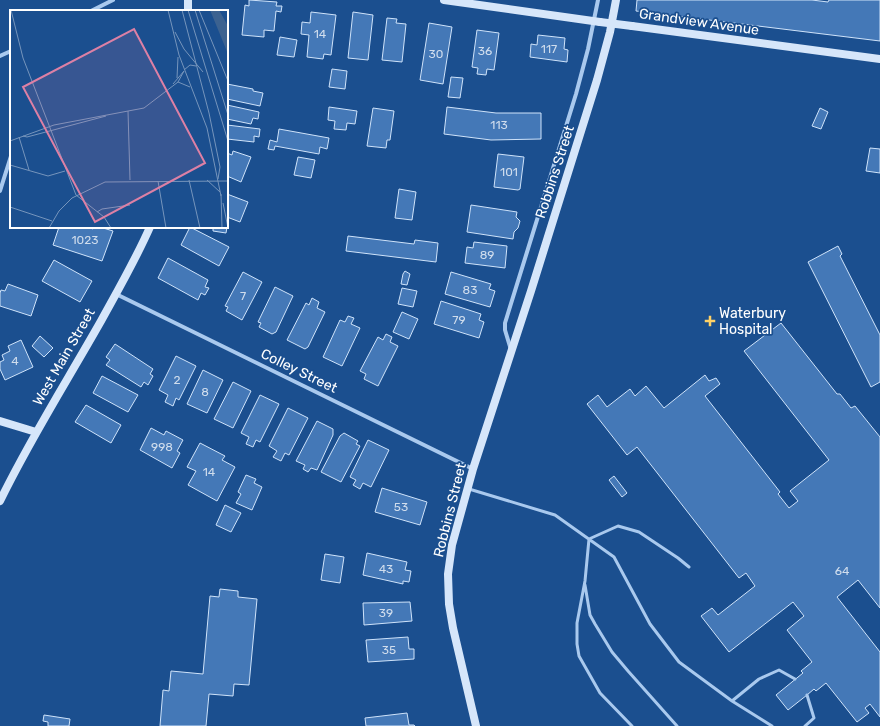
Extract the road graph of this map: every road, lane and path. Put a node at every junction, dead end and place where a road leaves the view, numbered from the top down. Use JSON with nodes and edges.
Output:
{"nodes":[{"id":1,"x":113,"y":0,"type":"edge"},
{"id":2,"x":444,"y":0,"type":"edge"},
{"id":3,"x":598,"y":0,"type":"edge"},
{"id":4,"x":616,"y":0,"type":"edge"},
{"id":5,"x":93,"y":10,"type":"edge"},
{"id":6,"x":597,"y":21,"type":"junction"},
{"id":7,"x":10,"y":51,"type":"edge"},
{"id":8,"x":0,"y":56,"type":"edge"},
{"id":9,"x":880,"y":60,"type":"edge"},
{"id":10,"x":10,"y":159,"type":"edge"},
{"id":11,"x":0,"y":191,"type":"edge"},
{"id":12,"x":150,"y":228,"type":"edge"},
{"id":13,"x":116,"y":294,"type":"junction"},
{"id":14,"x":511,"y":351,"type":"junction"},
{"id":15,"x":0,"y":421,"type":"edge"},
{"id":16,"x":36,"y":432,"type":"junction"},
{"id":17,"x":473,"y":469,"type":"junction"},
{"id":18,"x":467,"y":488,"type":"junction"},
{"id":19,"x":0,"y":501,"type":"edge"},
{"id":20,"x":589,"y":539,"type":"junction"},
{"id":21,"x":689,"y":567,"type":"dead end"},
{"id":22,"x":585,"y":581,"type":"junction"},
{"id":23,"x":795,"y":679,"type":"dead end"},
{"id":24,"x":807,"y":696,"type":"dead end"},
{"id":25,"x":732,"y":701,"type":"junction"},
{"id":26,"x":476,"y":726,"type":"edge"},
{"id":27,"x":632,"y":726,"type":"edge"},
{"id":28,"x":677,"y":726,"type":"edge"},
{"id":29,"x":772,"y":726,"type":"edge"},
{"id":30,"x":805,"y":726,"type":"edge"}],
"edges":[{"from":1,"to":5,"type":"street"},
{"from":2,"to":6,"type":"main road","name":"Grandview Avenue"},
{"from":3,"to":6,"type":"street","name":"Robbins Street"},
{"from":4,"to":14,"type":"main road","name":"Robbins Street"},
{"from":6,"to":9,"type":"main road","name":"Grandview Avenue","bridge":true},
{"from":6,"to":14,"type":"street","name":"Robbins Street"},
{"from":7,"to":8,"type":"street"},
{"from":10,"to":11,"type":"street"},
{"from":12,"to":13,"type":"main road","name":"West Main Street"},
{"from":13,"to":16,"type":"main road","name":"West Main Street"},
{"from":13,"to":17,"type":"street","name":"Colley Street"},
{"from":14,"to":17,"type":"main road","name":"Robbins Street"},
{"from":15,"to":16,"type":"main road"},
{"from":16,"to":19,"type":"main road","name":"West Main Street"},
{"from":17,"to":18,"type":"main road","name":"Robbins Street"},
{"from":18,"to":20,"type":"lane"},
{"from":18,"to":26,"type":"main road","name":"Robbins Street"},
{"from":20,"to":21,"type":"lane"},
{"from":20,"to":22,"type":"lane"},
{"from":20,"to":25,"type":"lane"},
{"from":22,"to":27,"type":"lane"},
{"from":22,"to":28,"type":"lane"},
{"from":23,"to":25,"type":"lane"},
{"from":24,"to":30,"type":"lane"},
{"from":25,"to":29,"type":"lane"}]}
